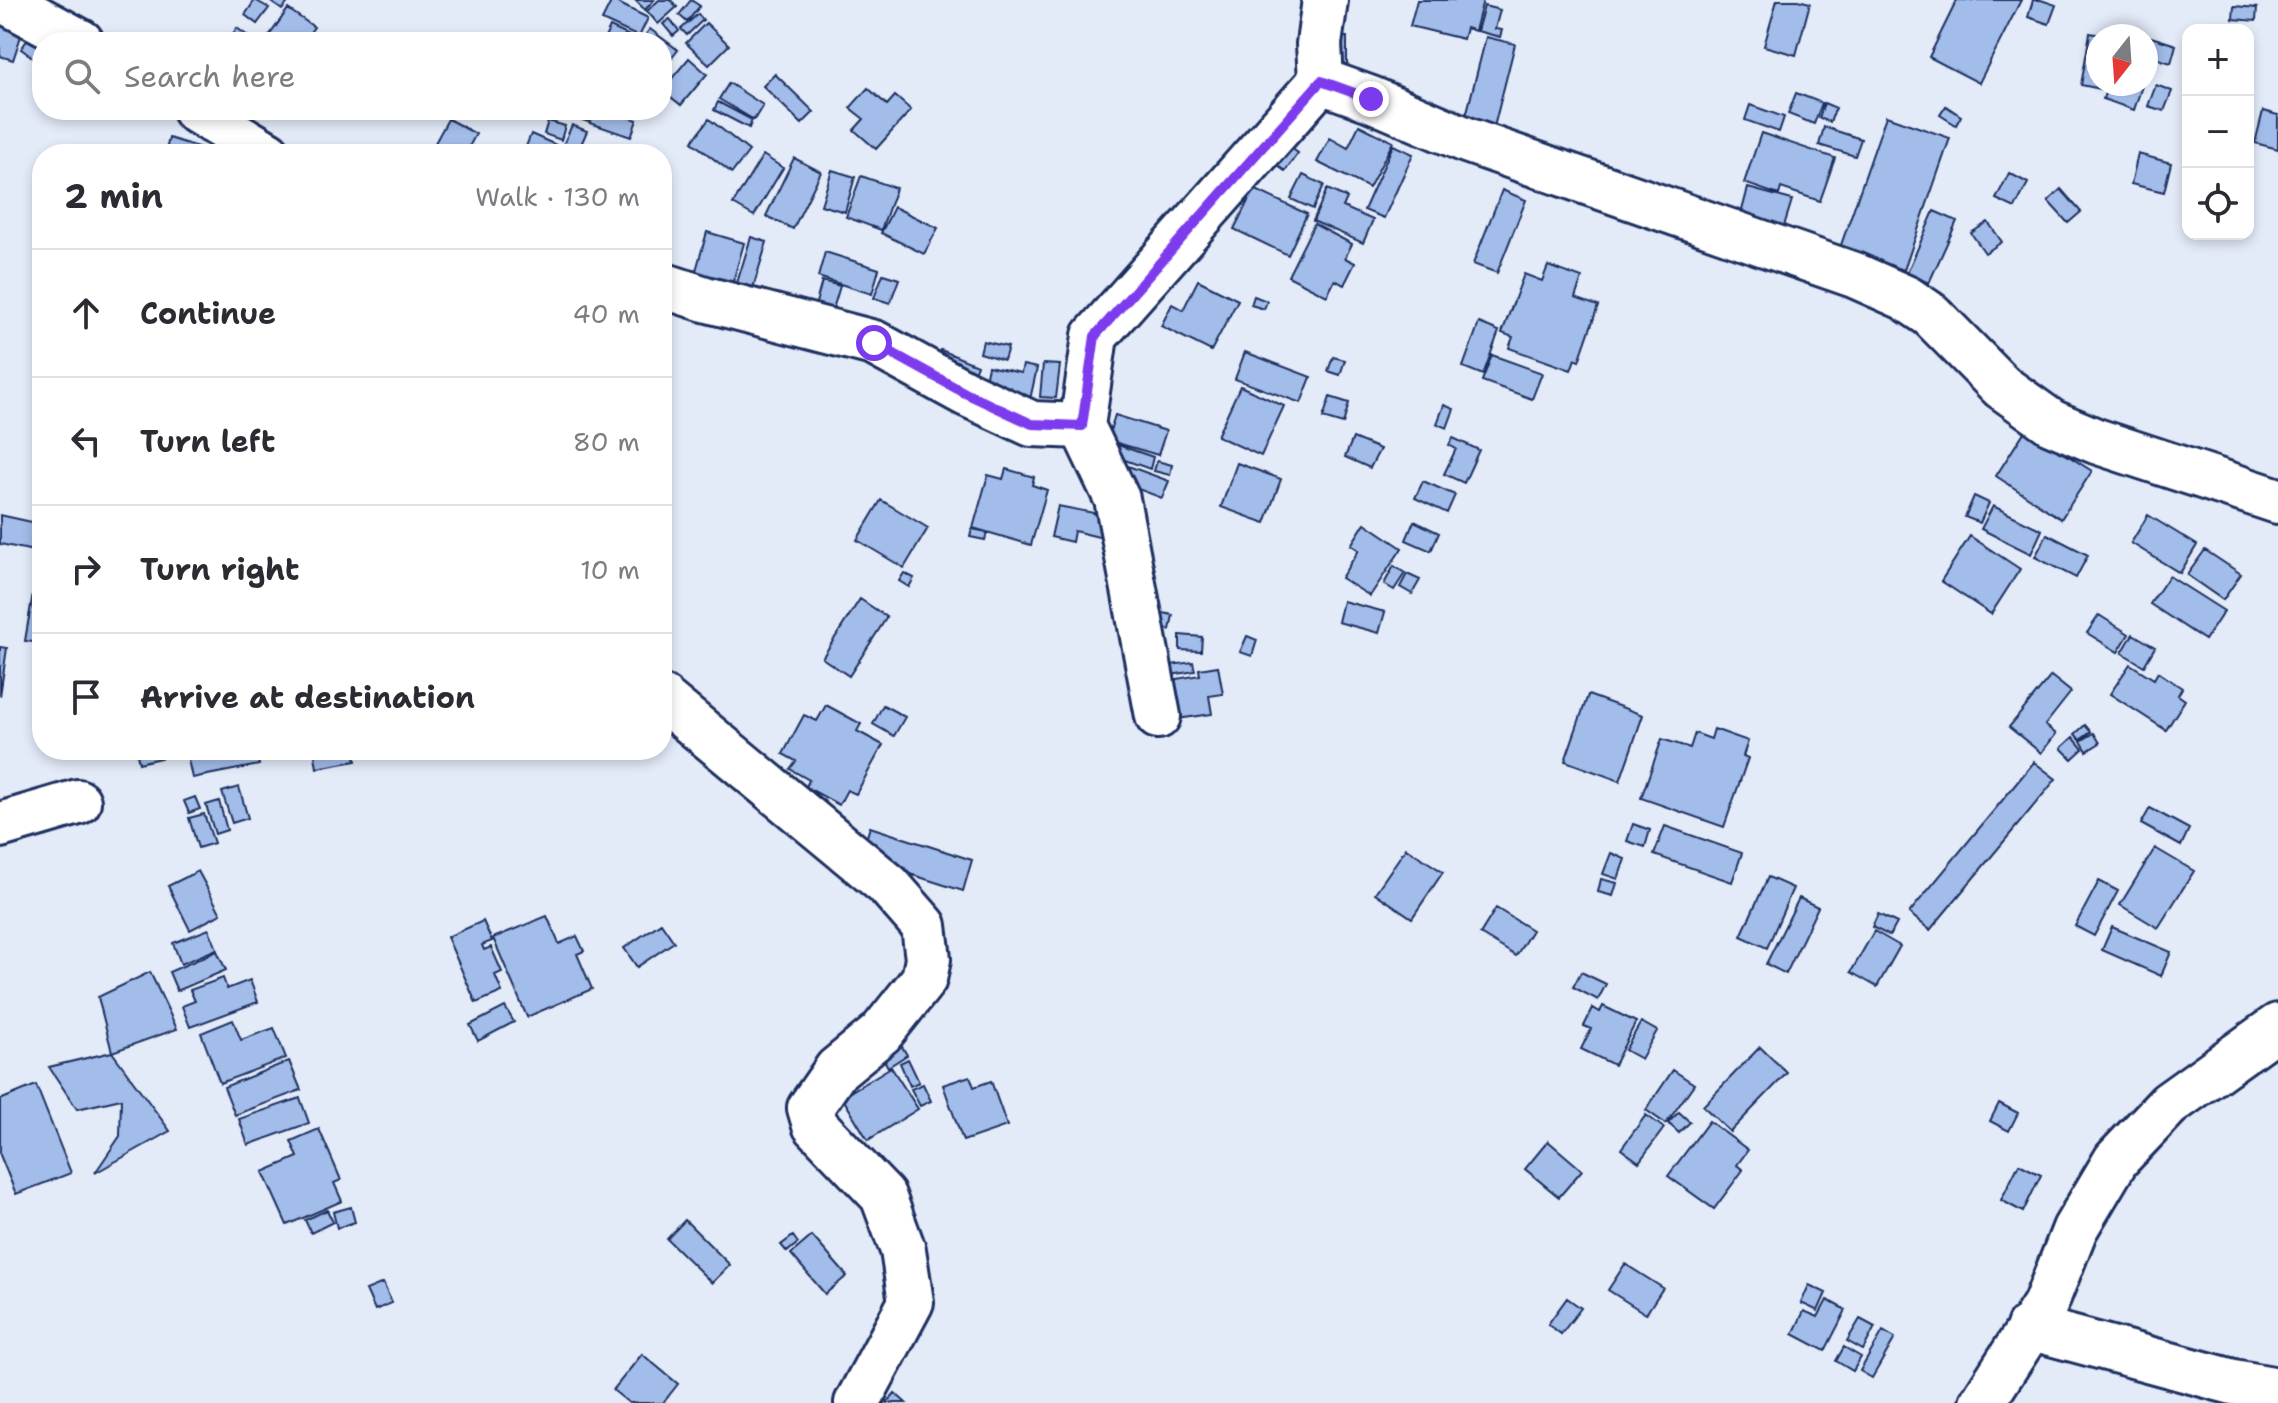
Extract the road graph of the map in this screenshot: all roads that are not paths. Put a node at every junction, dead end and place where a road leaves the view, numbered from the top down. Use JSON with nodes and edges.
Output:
{"nodes":[{"id":1,"x":3,"y":0,"type":"edge"},
{"id":2,"x":1325,"y":0,"type":"edge"},
{"id":3,"x":62,"y":32,"type":"edge"},
{"id":4,"x":1321,"y":81,"type":"junction"},
{"id":5,"x":212,"y":120,"type":"edge"},
{"id":6,"x":251,"y":144,"type":"edge"},
{"id":7,"x":672,"y":288,"type":"edge"},
{"id":8,"x":1082,"y":426,"type":"junction"},
{"id":9,"x":2278,"y":501,"type":"edge"},
{"id":10,"x":672,"y":706,"type":"edge"},
{"id":11,"x":1158,"y":716,"type":"dead end"},
{"id":12,"x":78,"y":802,"type":"dead end"},
{"id":13,"x":0,"y":825,"type":"edge"},
{"id":14,"x":2278,"y":1026,"type":"edge"},
{"id":15,"x":2029,"y":1327,"type":"junction"},
{"id":16,"x":2278,"y":1390,"type":"edge"},
{"id":17,"x":857,"y":1403,"type":"edge"},
{"id":18,"x":1982,"y":1403,"type":"edge"}],
"edges":[{"from":1,"to":3,"type":"street"},
{"from":2,"to":4,"type":"street"},
{"from":4,"to":8,"type":"street"},
{"from":4,"to":9,"type":"street"},
{"from":5,"to":6,"type":"street"},
{"from":7,"to":8,"type":"street"},
{"from":8,"to":11,"type":"street"},
{"from":10,"to":17,"type":"street"},
{"from":12,"to":13,"type":"street"},
{"from":14,"to":15,"type":"street"},
{"from":15,"to":16,"type":"street"},
{"from":15,"to":18,"type":"street"}]}
